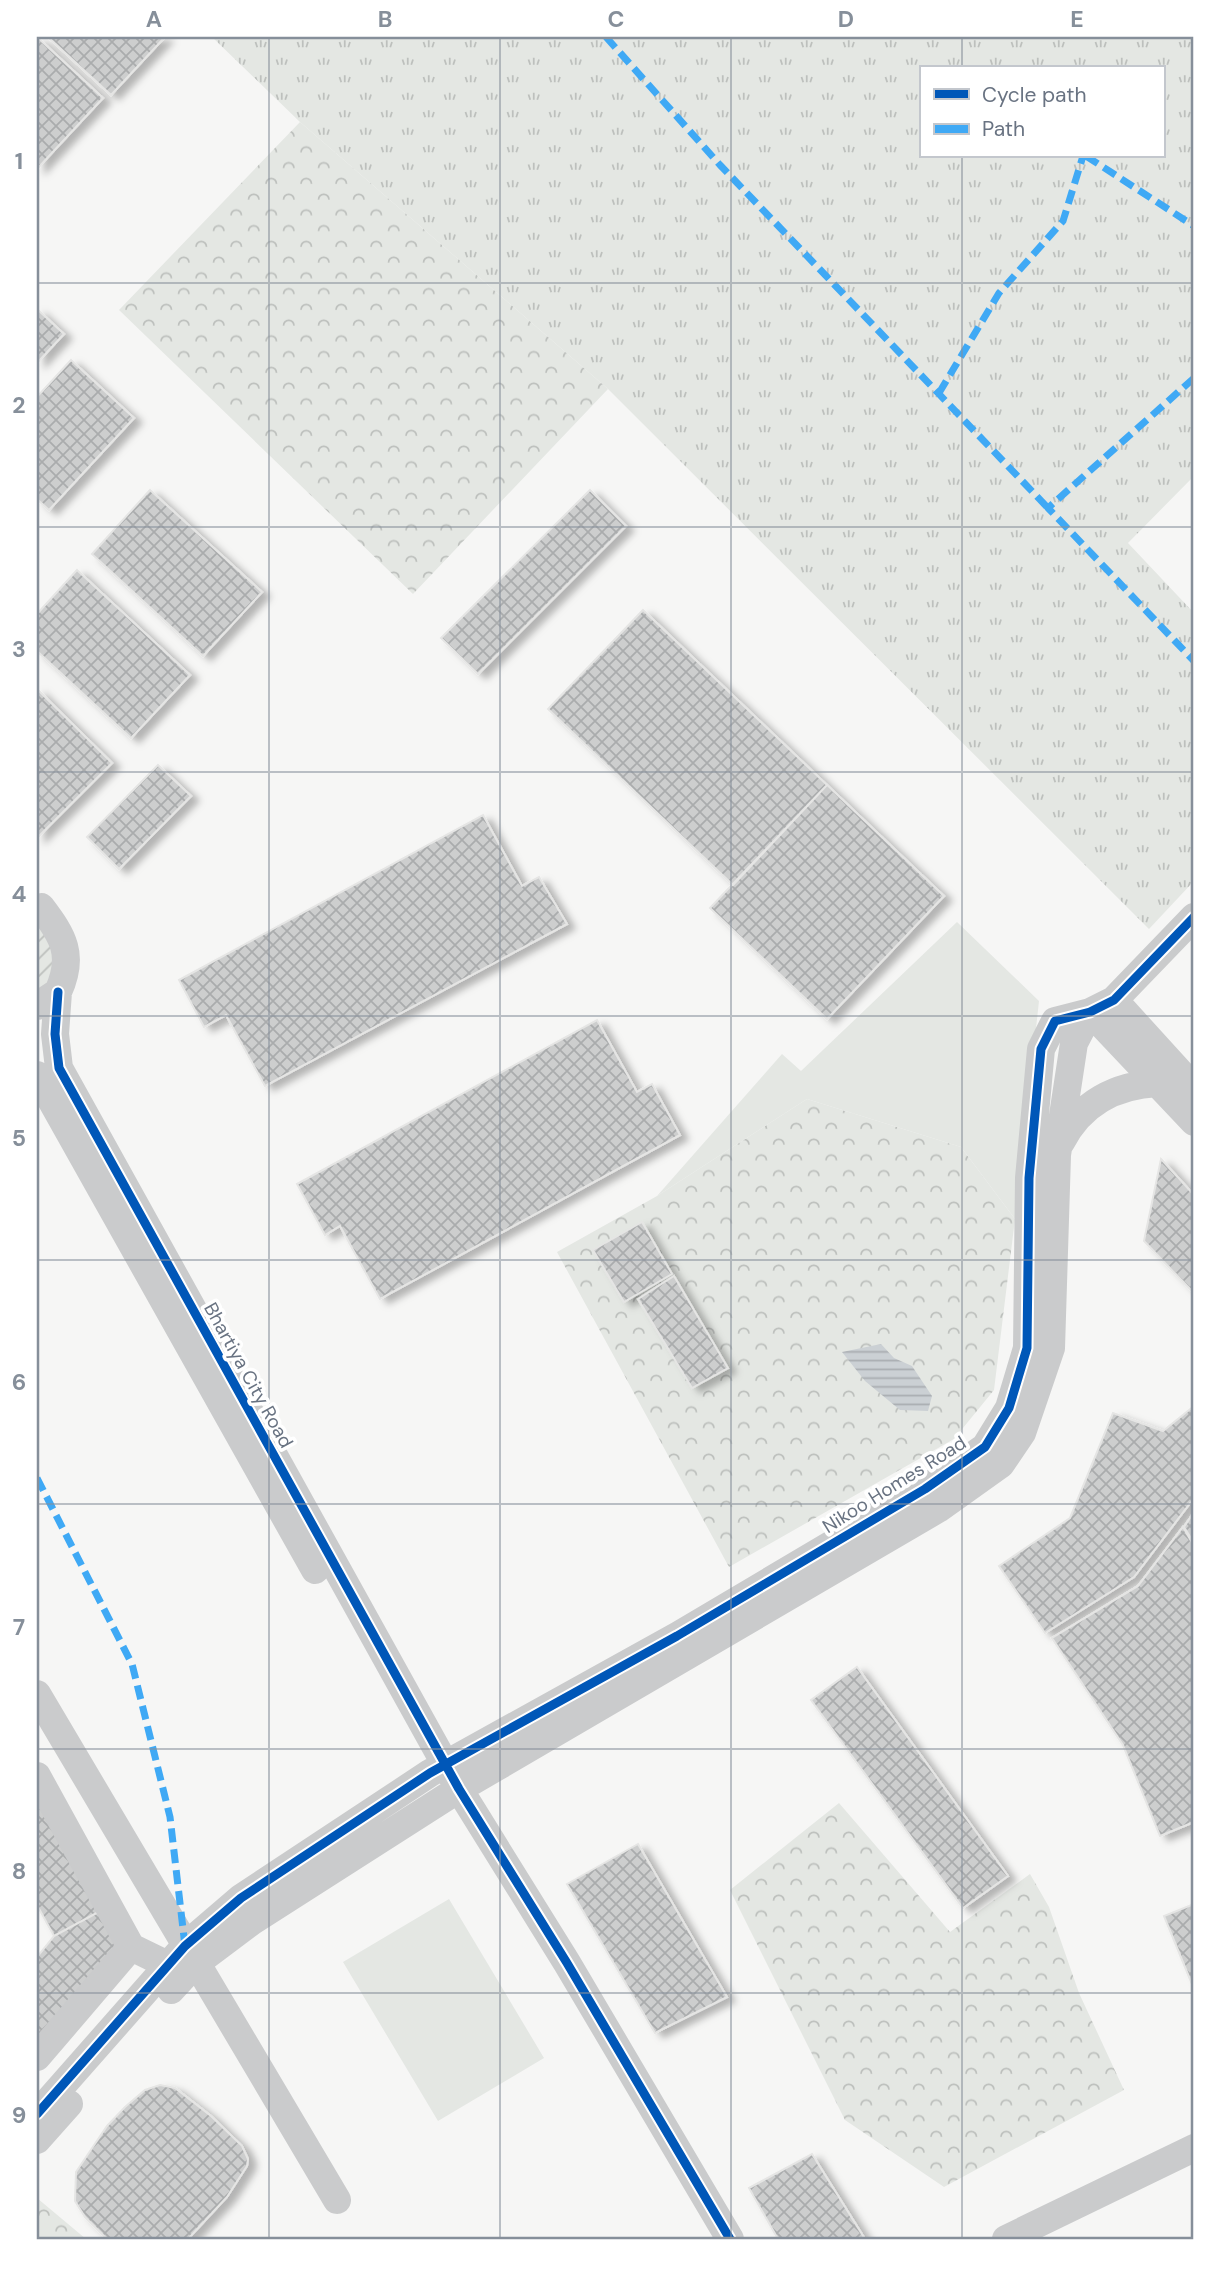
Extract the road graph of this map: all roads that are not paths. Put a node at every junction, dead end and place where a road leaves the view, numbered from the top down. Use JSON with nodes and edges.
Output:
{"nodes":[{"id":1,"x":38,"y":906,"type":"edge"},
{"id":2,"x":1194,"y":917,"type":"edge"},
{"id":3,"x":47,"y":999,"type":"edge"},
{"id":4,"x":1102,"y":1006,"type":"junction"},
{"id":5,"x":37,"y":1075,"type":"edge"},
{"id":6,"x":1158,"y":1083,"type":"junction"},
{"id":7,"x":1194,"y":1088,"type":"edge"},
{"id":8,"x":1194,"y":1122,"type":"edge"},
{"id":9,"x":1058,"y":1148,"type":"junction"},
{"id":10,"x":37,"y":1694,"type":"edge"},
{"id":11,"x":37,"y":1776,"type":"edge"},
{"id":12,"x":445,"y":1782,"type":"junction"},
{"id":13,"x":131,"y":1947,"type":"junction"},
{"id":14,"x":183,"y":1958,"type":"junction"},
{"id":15,"x":37,"y":2057,"type":"edge"},
{"id":16,"x":37,"y":2114,"type":"edge"},
{"id":17,"x":37,"y":2140,"type":"edge"},
{"id":18,"x":1194,"y":2148,"type":"edge"},
{"id":19,"x":1194,"y":2159,"type":"edge"},
{"id":20,"x":337,"y":2200,"type":"dead end"},
{"id":21,"x":708,"y":2239,"type":"edge"},
{"id":22,"x":730,"y":2239,"type":"edge"},
{"id":23,"x":1006,"y":2239,"type":"edge"},
{"id":24,"x":1041,"y":2239,"type":"edge"}],
"edges":[{"from":1,"to":3,"type":"street","name":"Bhartiya City Road"},
{"from":2,"to":4,"type":"street"},
{"from":3,"to":12,"type":"street","name":"Bhartiya City Road"},
{"from":4,"to":6,"type":"street"},
{"from":4,"to":7,"type":"street"},
{"from":4,"to":9,"type":"street"},
{"from":4,"to":12,"type":"street","name":"Nikoo Homes Road"},
{"from":5,"to":12,"type":"street","name":"Bhartiya City Road"},
{"from":6,"to":8,"type":"street"},
{"from":6,"to":9,"type":"street"},
{"from":9,"to":12,"type":"street"},
{"from":10,"to":14,"type":"street"},
{"from":11,"to":13,"type":"street"},
{"from":12,"to":14,"type":"street"},
{"from":12,"to":21,"type":"street"},
{"from":12,"to":22,"type":"street"},
{"from":13,"to":14,"type":"street"},
{"from":13,"to":15,"type":"street"},
{"from":14,"to":16,"type":"street"},
{"from":14,"to":17,"type":"street"},
{"from":14,"to":20,"type":"street"},
{"from":18,"to":23,"type":"street"},
{"from":19,"to":24,"type":"street"}]}
